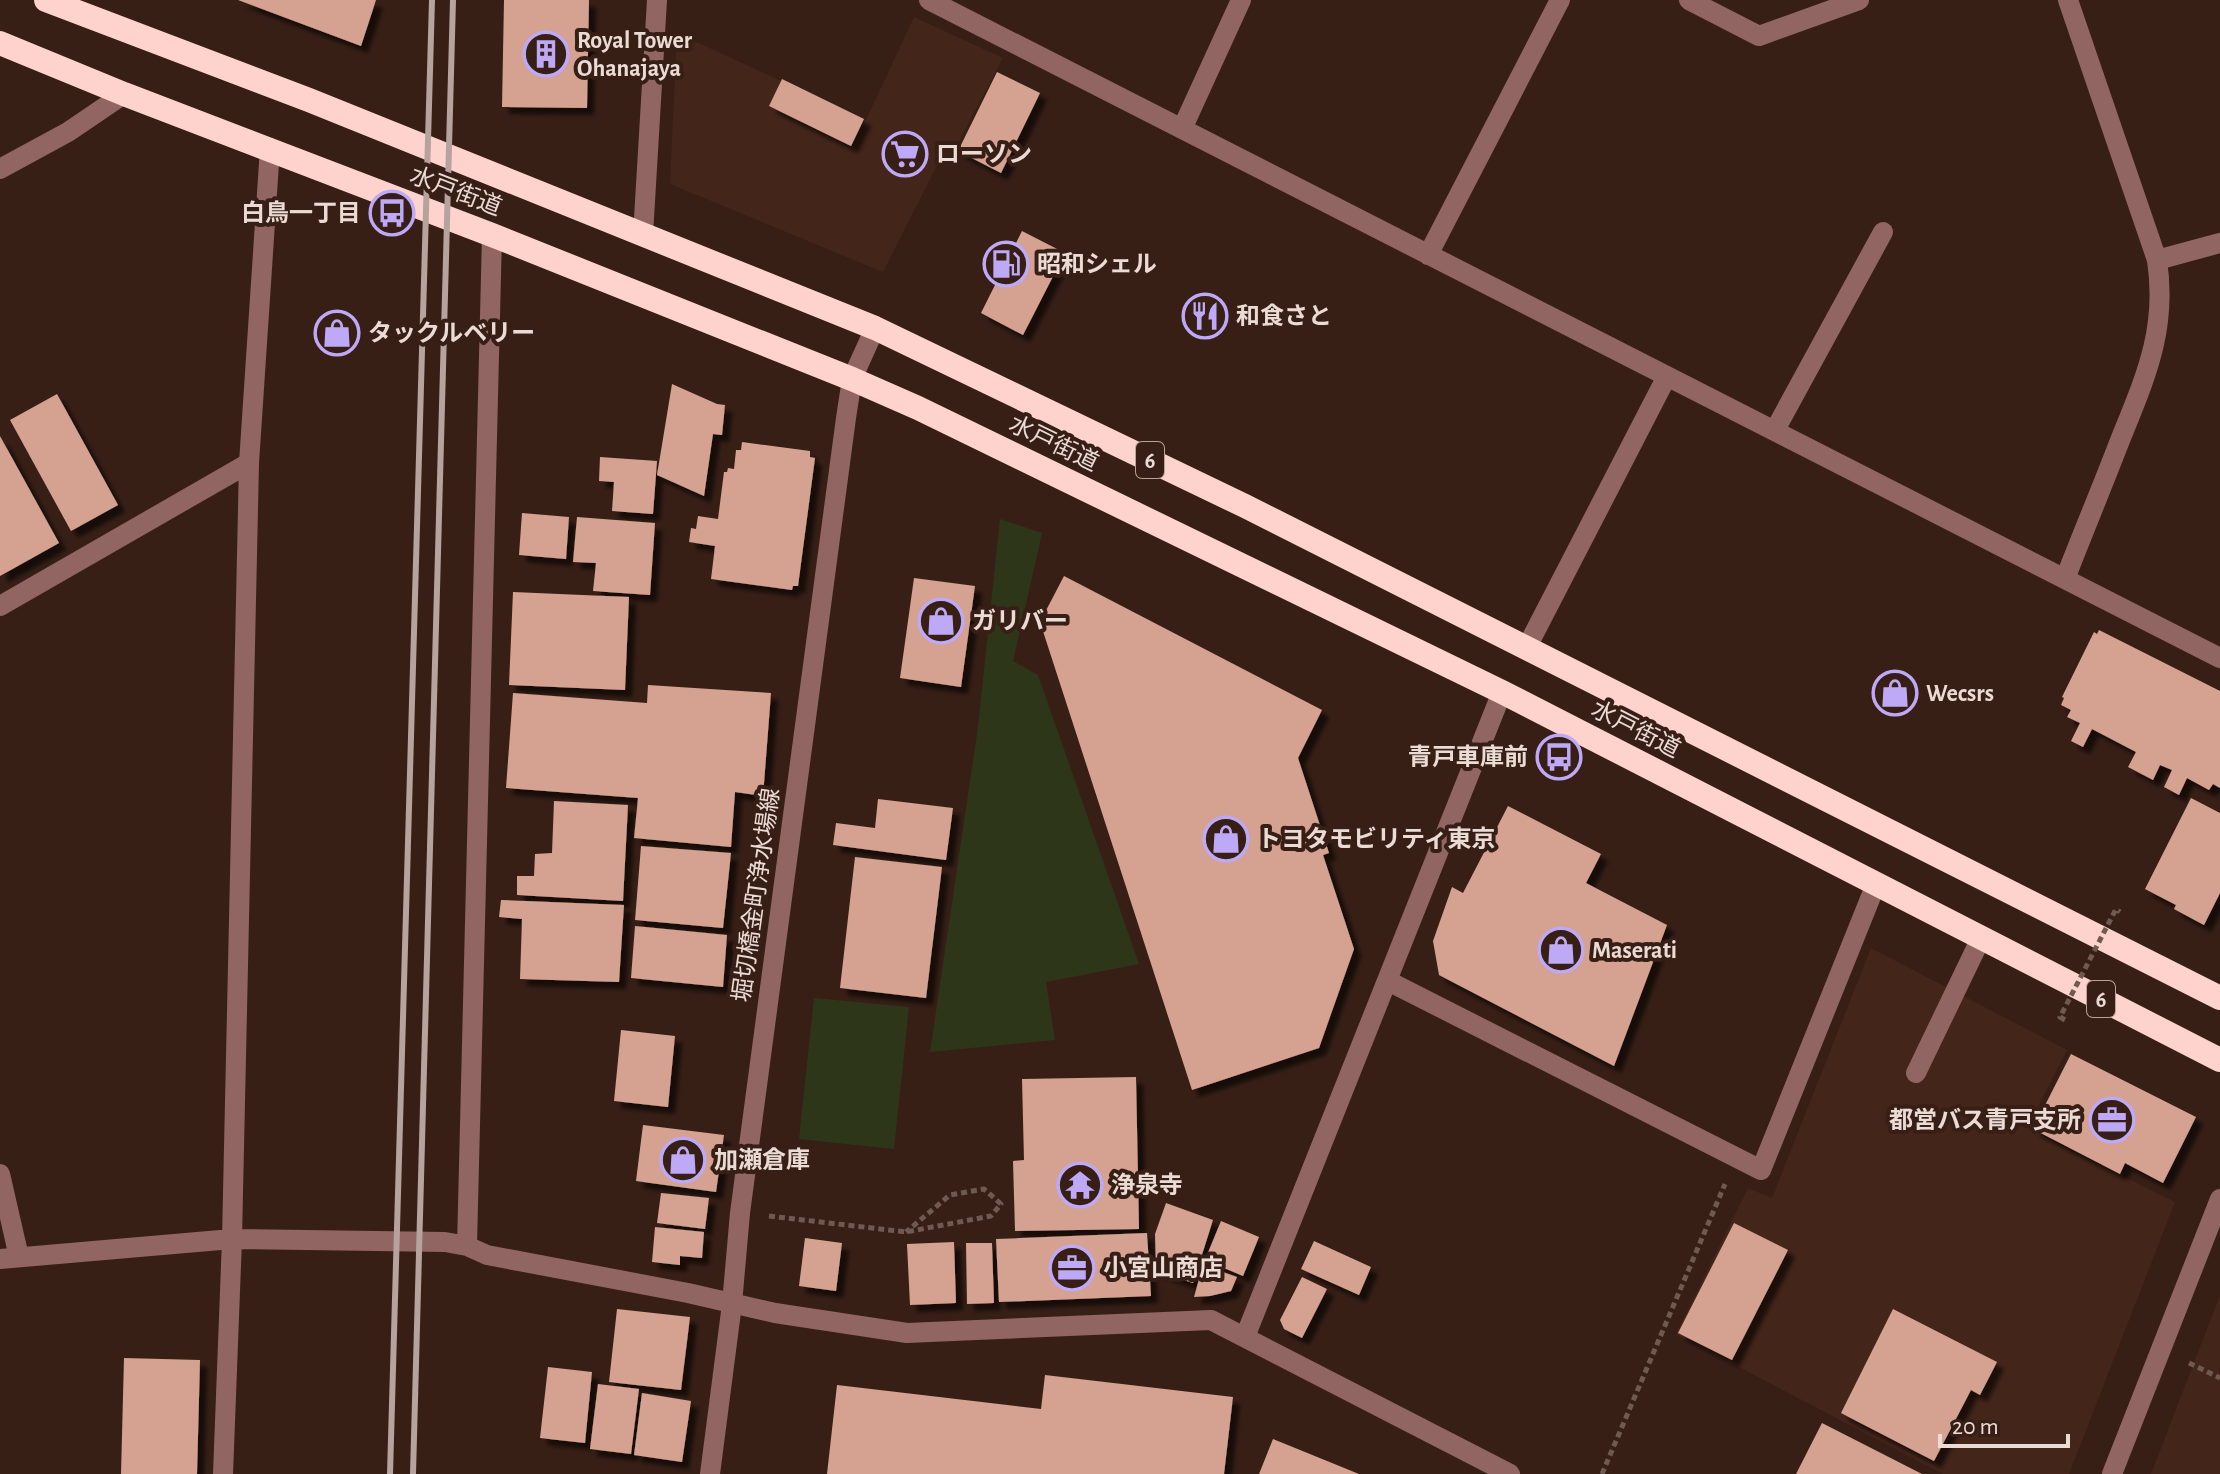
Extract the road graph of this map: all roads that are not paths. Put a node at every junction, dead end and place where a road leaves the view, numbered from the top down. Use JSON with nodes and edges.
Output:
{"nodes":[{"id":1,"x":46,"y":0,"type":"edge"},
{"id":2,"x":657,"y":0,"type":"edge"},
{"id":3,"x":929,"y":0,"type":"edge"},
{"id":4,"x":1241,"y":0,"type":"edge"},
{"id":5,"x":1560,"y":0,"type":"edge"},
{"id":6,"x":1689,"y":0,"type":"edge"},
{"id":7,"x":1859,"y":0,"type":"edge"},
{"id":8,"x":2068,"y":0,"type":"edge"},
{"id":9,"x":0,"y":43,"type":"edge"},
{"id":10,"x":124,"y":94,"type":"junction"},
{"id":11,"x":1182,"y":129,"type":"junction"},
{"id":12,"x":270,"y":148,"type":"junction"},
{"id":13,"x":0,"y":169,"type":"edge"},
{"id":14,"x":1883,"y":232,"type":"dead end"},
{"id":15,"x":492,"y":235,"type":"junction"},
{"id":16,"x":643,"y":235,"type":"junction"},
{"id":17,"x":2220,"y":243,"type":"edge"},
{"id":18,"x":1428,"y":255,"type":"junction"},
{"id":19,"x":2157,"y":260,"type":"junction"},
{"id":20,"x":875,"y":328,"type":"junction"},
{"id":21,"x":1666,"y":378,"type":"junction"},
{"id":22,"x":852,"y":379,"type":"junction"},
{"id":23,"x":1775,"y":430,"type":"junction"},
{"id":24,"x":249,"y":463,"type":"junction"},
{"id":25,"x":2065,"y":579,"type":"junction"},
{"id":26,"x":0,"y":606,"type":"edge"},
{"id":27,"x":1526,"y":649,"type":"junction"},
{"id":28,"x":2220,"y":658,"type":"edge"},
{"id":29,"x":1502,"y":692,"type":"junction"},
{"id":30,"x":1876,"y":884,"type":"junction"},
{"id":31,"x":1981,"y":938,"type":"junction"},
{"id":32,"x":1388,"y":981,"type":"junction"},
{"id":33,"x":2220,"y":998,"type":"edge"},
{"id":34,"x":2220,"y":1060,"type":"edge"},
{"id":35,"x":1916,"y":1073,"type":"dead end"},
{"id":36,"x":0,"y":1174,"type":"edge"},
{"id":37,"x":2220,"y":1199,"type":"edge"},
{"id":38,"x":232,"y":1239,"type":"junction"},
{"id":39,"x":467,"y":1246,"type":"junction"},
{"id":40,"x":10,"y":1258,"type":"edge"},
{"id":41,"x":732,"y":1304,"type":"junction"},
{"id":42,"x":1245,"y":1337,"type":"junction"},
{"id":43,"x":223,"y":1474,"type":"edge"},
{"id":44,"x":710,"y":1474,"type":"edge"},
{"id":45,"x":1510,"y":1474,"type":"edge"},
{"id":46,"x":2112,"y":1474,"type":"edge"}],
"edges":[{"from":1,"to":16,"type":"highway","name":"水戸街道","number":"6"},
{"from":2,"to":16,"type":"street"},
{"from":3,"to":11,"type":"street"},
{"from":4,"to":11,"type":"street"},
{"from":5,"to":18,"type":"street"},
{"from":6,"to":7,"type":"street"},
{"from":8,"to":19,"type":"street"},
{"from":9,"to":10,"type":"highway","name":"水戸街道","number":"6"},
{"from":10,"to":12,"type":"highway","name":"水戸街道","number":"6"},
{"from":10,"to":13,"type":"street"},
{"from":11,"to":18,"type":"street"},
{"from":12,"to":15,"type":"highway","name":"水戸街道","number":"6"},
{"from":12,"to":24,"type":"street"},
{"from":14,"to":23,"type":"street"},
{"from":15,"to":22,"type":"highway","name":"水戸街道","number":"6"},
{"from":15,"to":39,"type":"street"},
{"from":16,"to":20,"type":"highway","name":"水戸街道","number":"6"},
{"from":17,"to":19,"type":"street"},
{"from":18,"to":21,"type":"street"},
{"from":19,"to":25,"type":"street"},
{"from":20,"to":22,"type":"street","name":"堀切橋金町浄水場線"},
{"from":20,"to":27,"type":"highway","name":"水戸街道","number":"6"},
{"from":21,"to":23,"type":"street"},
{"from":21,"to":27,"type":"street"},
{"from":22,"to":29,"type":"highway","name":"水戸街道","number":"6"},
{"from":22,"to":41,"type":"street","name":"堀切橋金町浄水場線"},
{"from":23,"to":25,"type":"street"},
{"from":24,"to":26,"type":"street"},
{"from":24,"to":38,"type":"street"},
{"from":25,"to":28,"type":"street"},
{"from":27,"to":33,"type":"highway","name":"水戸街道","number":"6"},
{"from":29,"to":30,"type":"highway","name":"水戸街道","number":"6"},
{"from":29,"to":32,"type":"street"},
{"from":30,"to":31,"type":"highway","name":"水戸街道","number":"6"},
{"from":30,"to":32,"type":"street"},
{"from":31,"to":34,"type":"highway","name":"水戸街道","number":"6"},
{"from":31,"to":35,"type":"street"},
{"from":32,"to":42,"type":"street"},
{"from":36,"to":40,"type":"street"},
{"from":37,"to":46,"type":"street"},
{"from":38,"to":39,"type":"street"},
{"from":38,"to":40,"type":"street"},
{"from":38,"to":43,"type":"street"},
{"from":39,"to":41,"type":"street"},
{"from":41,"to":42,"type":"street"},
{"from":41,"to":44,"type":"street","name":"堀切橋金町浄水場線"},
{"from":42,"to":45,"type":"street"}]}
